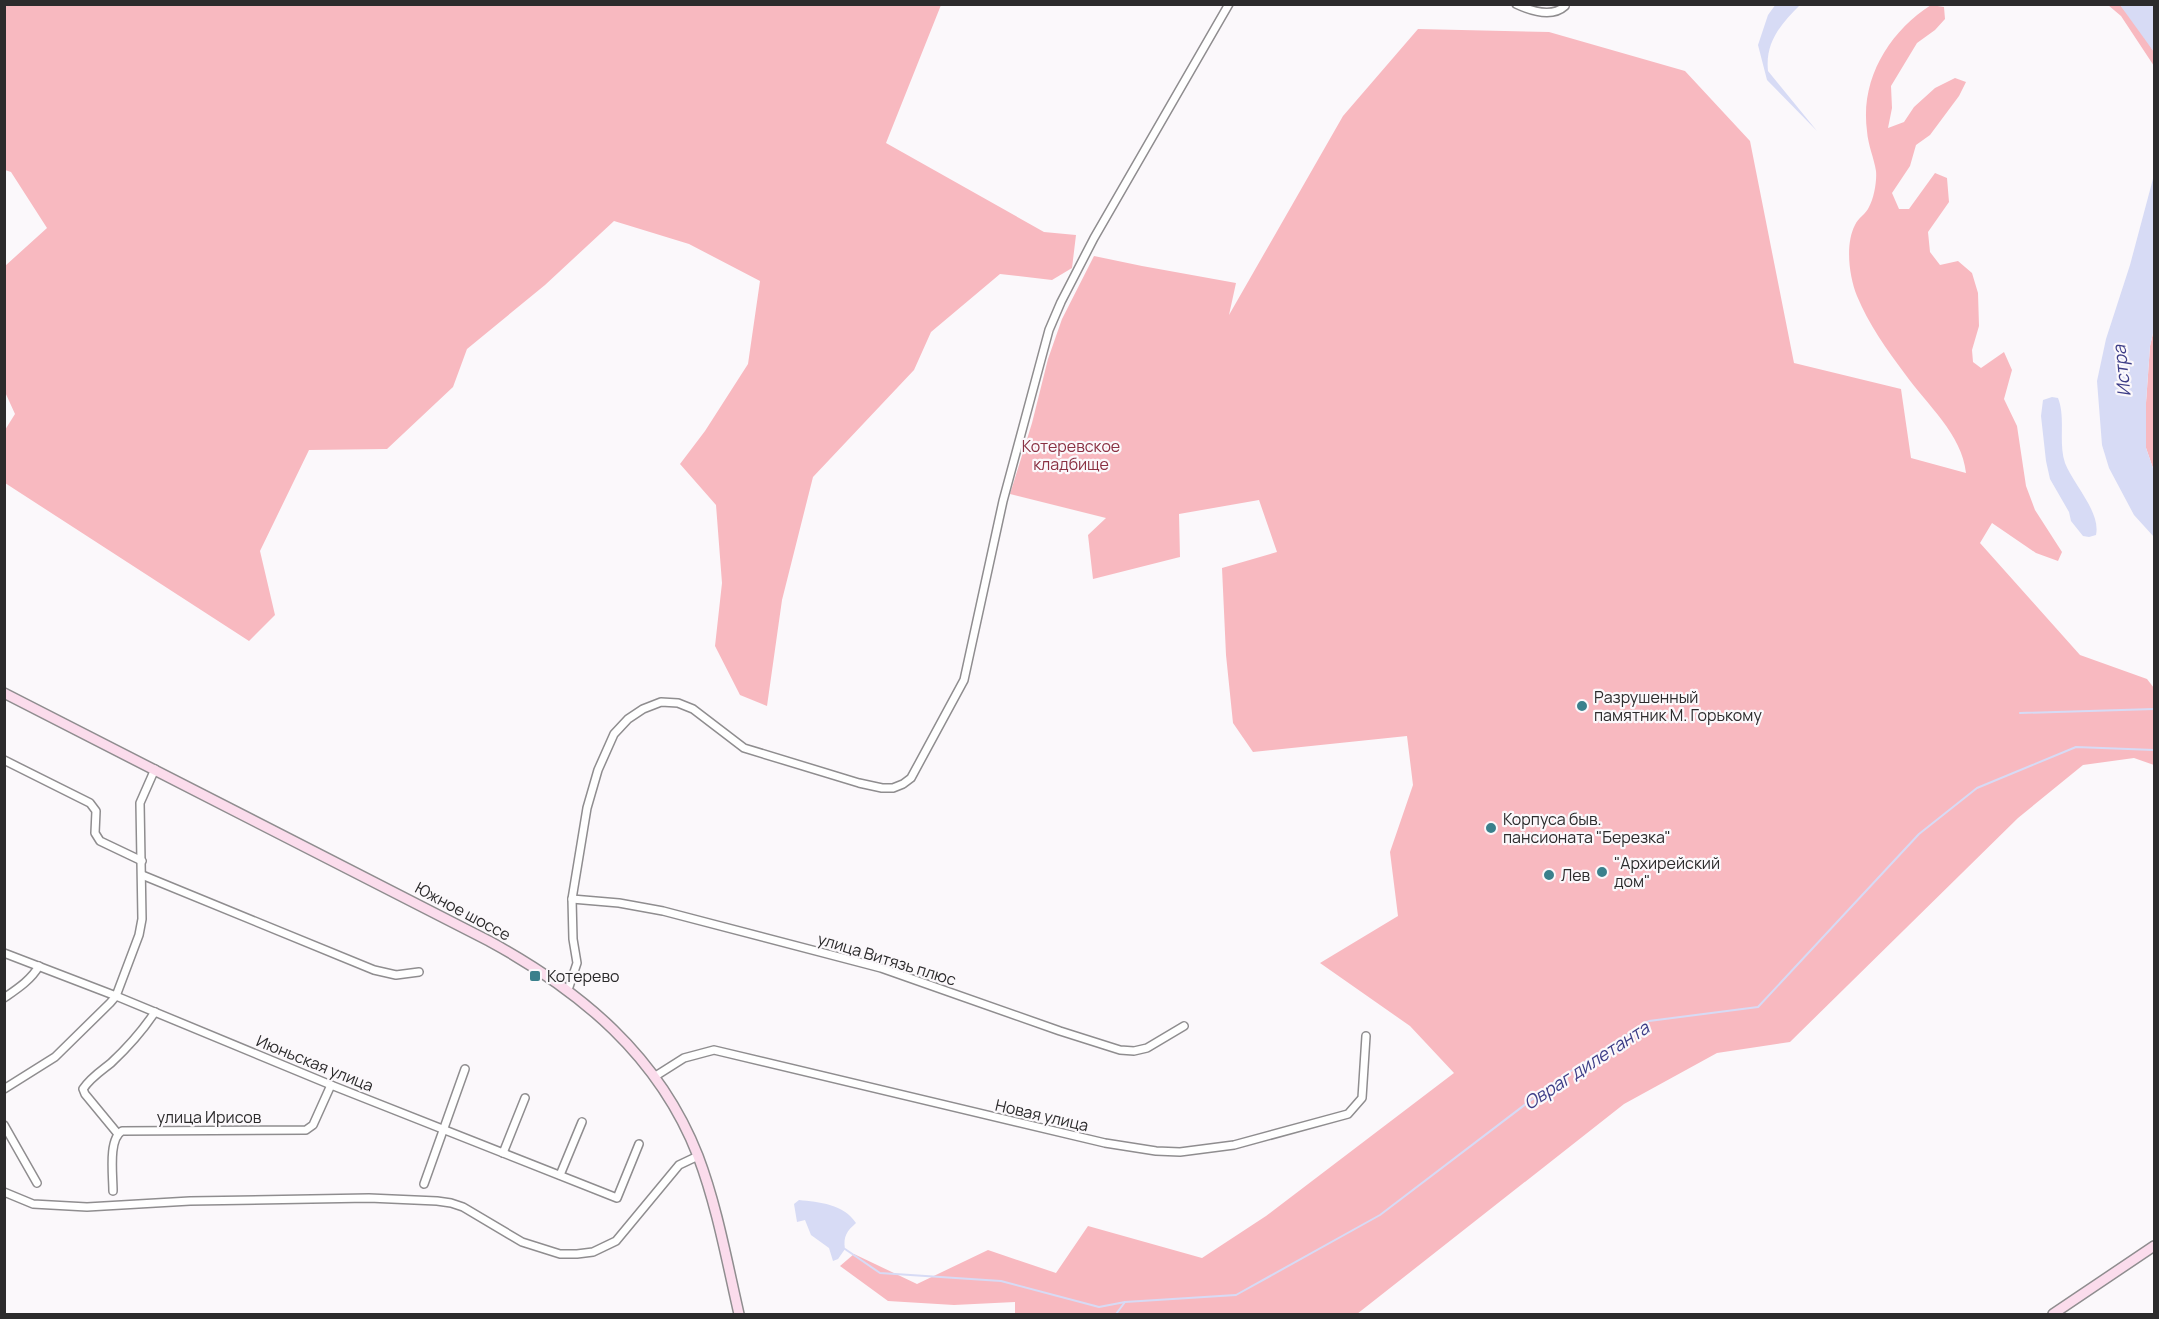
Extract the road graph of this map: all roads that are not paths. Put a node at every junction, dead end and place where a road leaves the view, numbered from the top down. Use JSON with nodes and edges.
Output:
{"nodes":[{"id":1,"x":1228,"y":4,"type":"edge"},
{"id":2,"x":1516,"y":4,"type":"edge"},
{"id":3,"x":1565,"y":6,"type":"edge"},
{"id":4,"x":4,"y":693,"type":"edge"},
{"id":5,"x":4,"y":760,"type":"edge"},
{"id":6,"x":155,"y":769,"type":"junction"},
{"id":7,"x":142,"y":861,"type":"junction"},
{"id":8,"x":142,"y":874,"type":"junction"},
{"id":9,"x":572,"y":898,"type":"junction"},
{"id":10,"x":4,"y":953,"type":"edge"},
{"id":11,"x":39,"y":966,"type":"junction"},
{"id":12,"x":419,"y":972,"type":"dead end"},
{"id":13,"x":568,"y":990,"type":"junction"},
{"id":14,"x":116,"y":996,"type":"junction"},
{"id":15,"x":4,"y":999,"type":"edge"},
{"id":16,"x":155,"y":1012,"type":"junction"},
{"id":17,"x":1185,"y":1026,"type":"dead end"},
{"id":18,"x":1366,"y":1036,"type":"dead end"},
{"id":19,"x":465,"y":1069,"type":"dead end"},
{"id":20,"x":654,"y":1077,"type":"junction"},
{"id":21,"x":331,"y":1085,"type":"junction"},
{"id":22,"x":4,"y":1089,"type":"edge"},
{"id":23,"x":525,"y":1098,"type":"dead end"},
{"id":24,"x":582,"y":1122,"type":"dead end"},
{"id":25,"x":4,"y":1125,"type":"edge"},
{"id":26,"x":443,"y":1129,"type":"junction"},
{"id":27,"x":118,"y":1134,"type":"junction"},
{"id":28,"x":639,"y":1144,"type":"dead end"},
{"id":29,"x":502,"y":1153,"type":"junction"},
{"id":30,"x":698,"y":1156,"type":"junction"},
{"id":31,"x":560,"y":1175,"type":"junction"},
{"id":32,"x":37,"y":1183,"type":"dead end"},
{"id":33,"x":424,"y":1184,"type":"dead end"},
{"id":34,"x":113,"y":1191,"type":"dead end"},
{"id":35,"x":4,"y":1192,"type":"edge"},
{"id":36,"x":2154,"y":1246,"type":"edge"},
{"id":37,"x":739,"y":1314,"type":"edge"},
{"id":38,"x":2053,"y":1314,"type":"edge"}],
"edges":[{"from":1,"to":9,"type":"street"},
{"from":2,"to":3,"type":"street"},
{"from":4,"to":6,"type":"main road","name":"Южное шоссе"},
{"from":5,"to":7,"type":"street"},
{"from":6,"to":7,"type":"street"},
{"from":6,"to":13,"type":"main road","name":"Южное шоссе"},
{"from":7,"to":8,"type":"street"},
{"from":8,"to":12,"type":"street"},
{"from":8,"to":14,"type":"street"},
{"from":9,"to":13,"type":"street"},
{"from":9,"to":17,"type":"street","name":"улица Витязь плюс"},
{"from":10,"to":11,"type":"street","name":"Июньская улица"},
{"from":11,"to":14,"type":"street","name":"Июньская улица"},
{"from":11,"to":15,"type":"street"},
{"from":13,"to":20,"type":"main road","name":"Южное шоссе"},
{"from":14,"to":16,"type":"street","name":"Июньская улица"},
{"from":14,"to":22,"type":"street"},
{"from":16,"to":21,"type":"street","name":"Июньская улица"},
{"from":16,"to":27,"type":"street"},
{"from":18,"to":20,"type":"street","name":"Новая улица"},
{"from":19,"to":26,"type":"street"},
{"from":20,"to":30,"type":"main road","name":"Южное шоссе"},
{"from":21,"to":26,"type":"street","name":"Июньская улица"},
{"from":21,"to":27,"type":"street","name":"улица Ирисов"},
{"from":23,"to":29,"type":"street"},
{"from":24,"to":31,"type":"street"},
{"from":25,"to":32,"type":"street"},
{"from":26,"to":29,"type":"street","name":"Июньская улица"},
{"from":26,"to":33,"type":"street"},
{"from":27,"to":34,"type":"street"},
{"from":28,"to":31,"type":"street","name":"Июньская улица"},
{"from":29,"to":31,"type":"street","name":"Июньская улица"},
{"from":30,"to":35,"type":"street"},
{"from":30,"to":37,"type":"main road","name":"Южное шоссе"},
{"from":36,"to":38,"type":"main road"}]}
